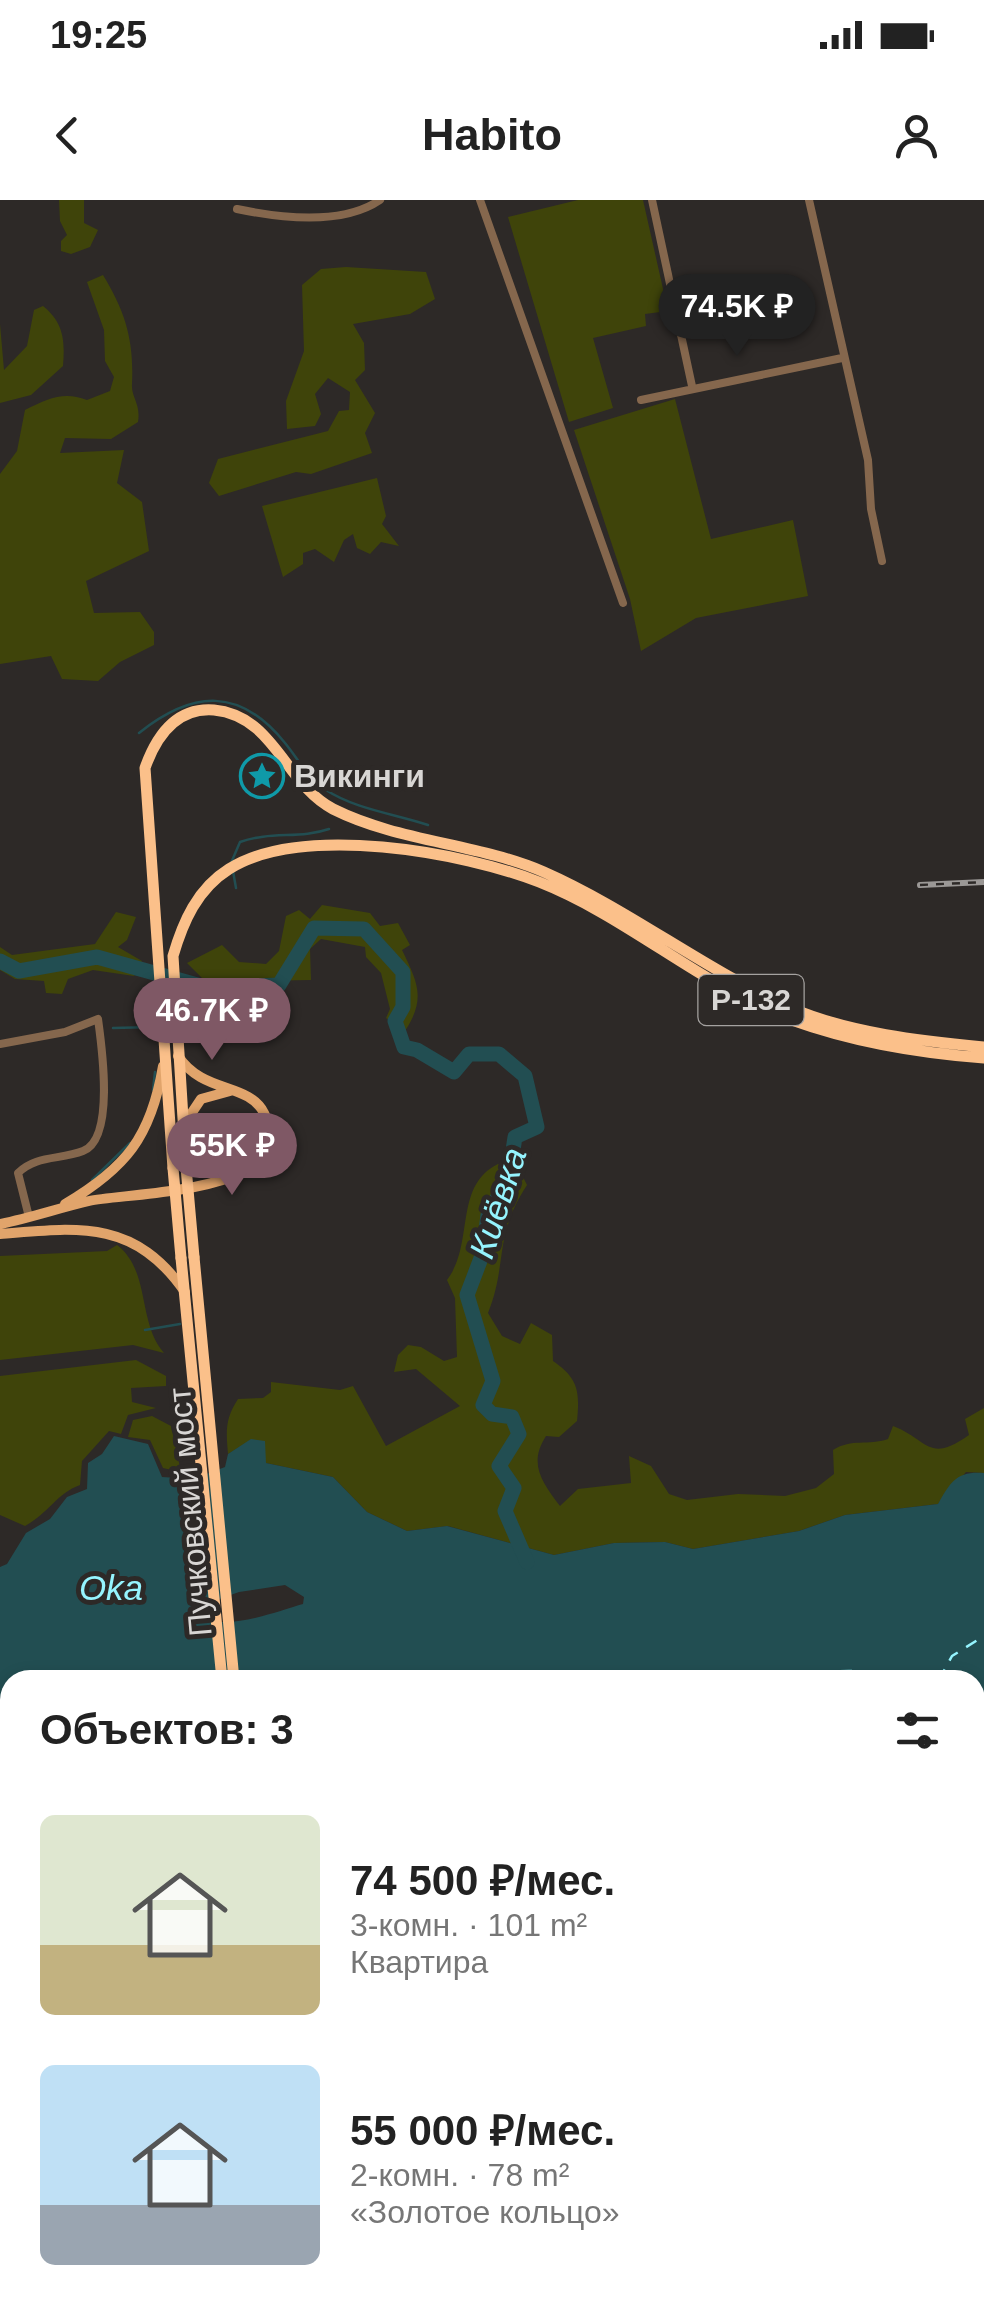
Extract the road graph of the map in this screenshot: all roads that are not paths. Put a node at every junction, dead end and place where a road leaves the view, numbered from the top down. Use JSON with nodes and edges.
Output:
{"nodes":[{"id":1,"x":380,"y":200,"type":"edge"},
{"id":2,"x":480,"y":200,"type":"edge"},
{"id":3,"x":652,"y":200,"type":"edge"},
{"id":4,"x":809,"y":200,"type":"edge"},
{"id":5,"x":237,"y":209,"type":"dead end"},
{"id":6,"x":842,"y":358,"type":"junction"},
{"id":7,"x":692,"y":386,"type":"junction"},
{"id":8,"x":640,"y":400,"type":"dead end"},
{"id":9,"x":882,"y":560,"type":"dead end"},
{"id":10,"x":623,"y":602,"type":"dead end"},
{"id":11,"x":541,"y":876,"type":"junction"},
{"id":12,"x":0,"y":1044,"type":"edge"},
{"id":13,"x":984,"y":1047,"type":"edge"},
{"id":14,"x":171,"y":1055,"type":"junction"},
{"id":15,"x":984,"y":1058,"type":"edge"},
{"id":16,"x":234,"y":1091,"type":"junction"},
{"id":17,"x":182,"y":1127,"type":"junction"},
{"id":18,"x":180,"y":1168,"type":"junction"},
{"id":19,"x":53,"y":1211,"type":"junction"},
{"id":20,"x":29,"y":1218,"type":"junction"},
{"id":21,"x":0,"y":1224,"type":"edge"},
{"id":22,"x":0,"y":1234,"type":"edge"},
{"id":23,"x":188,"y":1257,"type":"junction"},
{"id":24,"x":184,"y":1292,"type":"junction"},
{"id":25,"x":196,"y":1339,"type":"junction"},
{"id":26,"x":221,"y":1670,"type":"edge"},
{"id":27,"x":233,"y":1670,"type":"edge"}],
"edges":[{"from":1,"to":5,"type":"street"},
{"from":2,"to":10,"type":"street"},
{"from":3,"to":7,"type":"street"},
{"from":4,"to":6,"type":"street"},
{"from":6,"to":7,"type":"street"},
{"from":6,"to":9,"type":"street"},
{"from":7,"to":8,"type":"street"},
{"from":11,"to":13,"type":"highway","number":"Р-132"},
{"from":11,"to":14,"type":"highway","number":"Р-132"},
{"from":11,"to":14,"type":"highway","number":"Р-132"},
{"from":11,"to":15,"type":"highway","number":"Р-132"},
{"from":12,"to":20,"type":"street"},
{"from":14,"to":16,"type":"main road"},
{"from":14,"to":17,"type":"highway","number":"Р-132"},
{"from":14,"to":18,"type":"highway","number":"Р-132"},
{"from":14,"to":19,"type":"main road"},
{"from":16,"to":17,"type":"main road"},
{"from":16,"to":19,"type":"main road"},
{"from":17,"to":18,"type":"highway","number":"Р-132"},
{"from":18,"to":23,"type":"highway","number":"Р-132","bridge":true},
{"from":19,"to":20,"type":"main road"},
{"from":20,"to":21,"type":"main road"},
{"from":22,"to":24,"type":"main road"},
{"from":23,"to":24,"type":"highway","number":"Р-132"},
{"from":23,"to":25,"type":"highway","number":"Р-132"},
{"from":24,"to":25,"type":"highway","number":"Р-132"},
{"from":25,"to":26,"type":"highway","name":"Пучковский мост","number":"Р-132"},
{"from":25,"to":27,"type":"highway","name":"Пучковский мост","number":"Р-132"}]}
